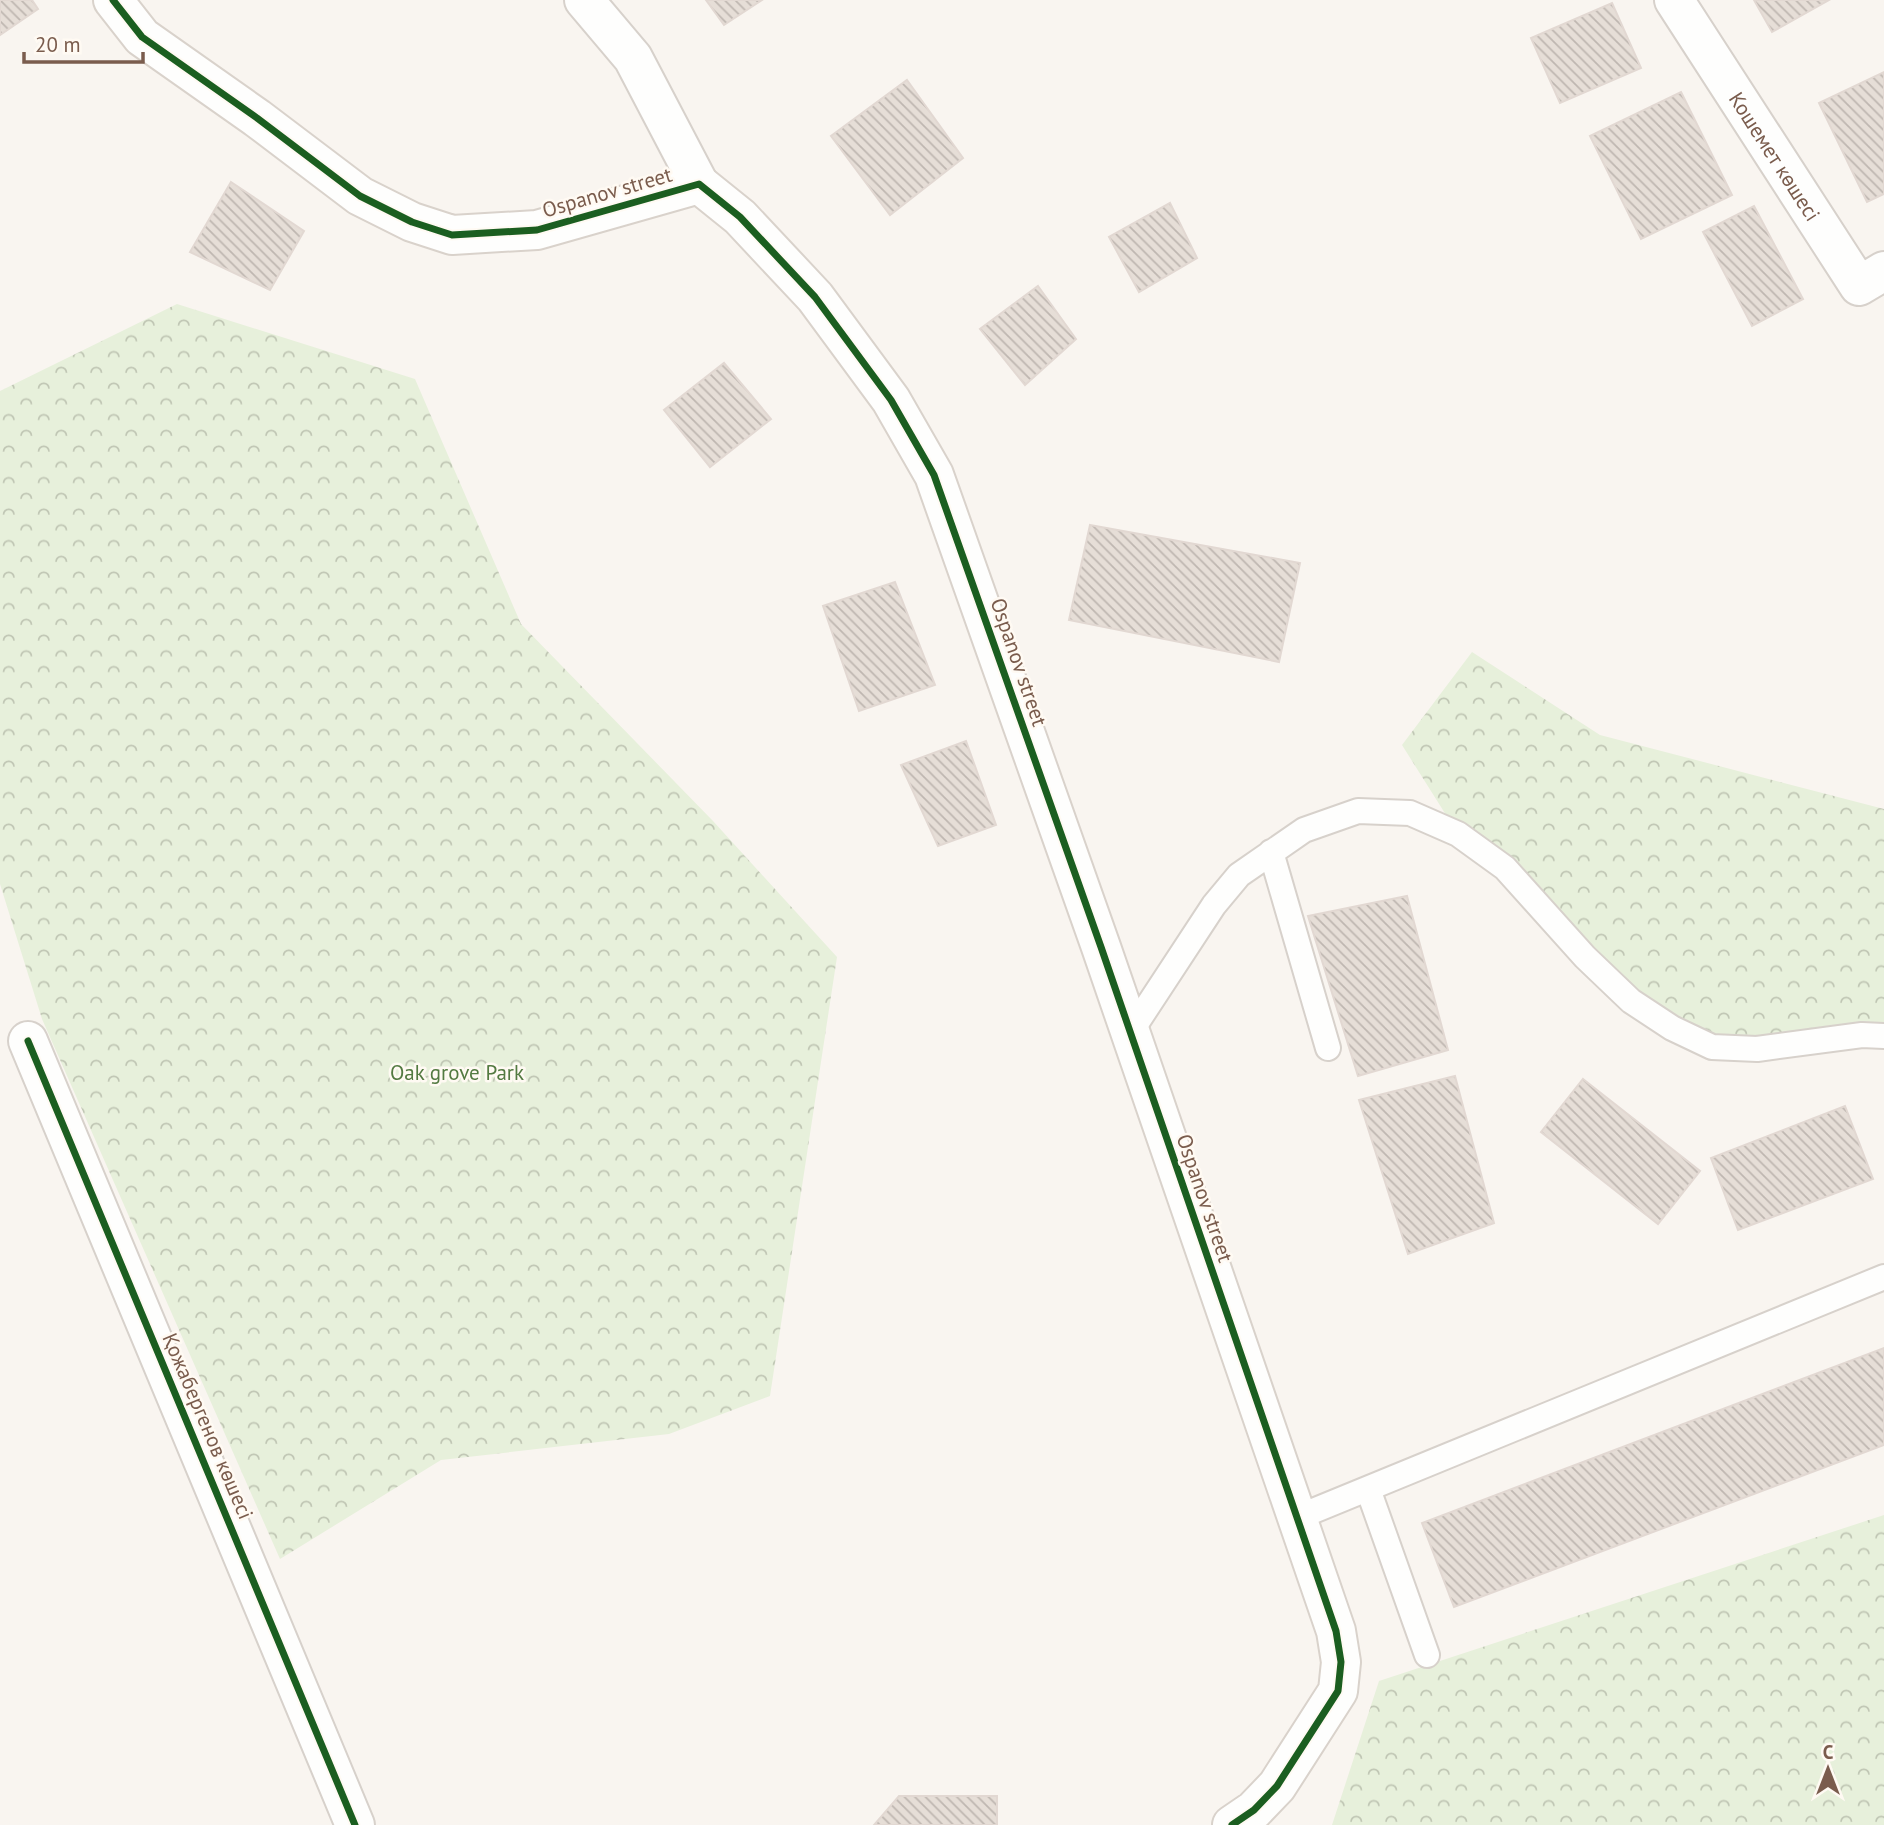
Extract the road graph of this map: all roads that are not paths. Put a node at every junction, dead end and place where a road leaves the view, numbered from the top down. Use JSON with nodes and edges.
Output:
{"nodes":[{"id":1,"x":113,"y":0,"type":"edge"},
{"id":2,"x":584,"y":0,"type":"edge"},
{"id":3,"x":1674,"y":0,"type":"edge"},
{"id":4,"x":699,"y":184,"type":"junction"},
{"id":5,"x":1884,"y":271,"type":"edge"},
{"id":6,"x":1271,"y":852,"type":"junction"},
{"id":7,"x":1130,"y":1033,"type":"junction"},
{"id":8,"x":1884,"y":1036,"type":"edge"},
{"id":9,"x":28,"y":1041,"type":"dead end"},
{"id":10,"x":1328,"y":1048,"type":"dead end"},
{"id":11,"x":1884,"y":1277,"type":"edge"},
{"id":12,"x":1368,"y":1489,"type":"junction"},
{"id":13,"x":1296,"y":1518,"type":"junction"},
{"id":14,"x":1427,"y":1655,"type":"dead end"},
{"id":15,"x":355,"y":1825,"type":"edge"},
{"id":16,"x":1232,"y":1825,"type":"edge"}],
"edges":[{"from":1,"to":4,"type":"street","name":"Ospanov street"},
{"from":2,"to":4,"type":"street"},
{"from":3,"to":5,"type":"street","name":"Кошемет көшесі"},
{"from":4,"to":7,"type":"street","name":"Ospanov street"},
{"from":6,"to":7,"type":"lane"},
{"from":6,"to":8,"type":"lane"},
{"from":6,"to":10,"type":"lane"},
{"from":7,"to":13,"type":"street","name":"Ospanov street"},
{"from":9,"to":15,"type":"street","name":"Қожабергенов көшесі"},
{"from":11,"to":12,"type":"lane"},
{"from":12,"to":13,"type":"lane"},
{"from":12,"to":14,"type":"lane"},
{"from":13,"to":16,"type":"street","name":"Ospanov street"}]}
